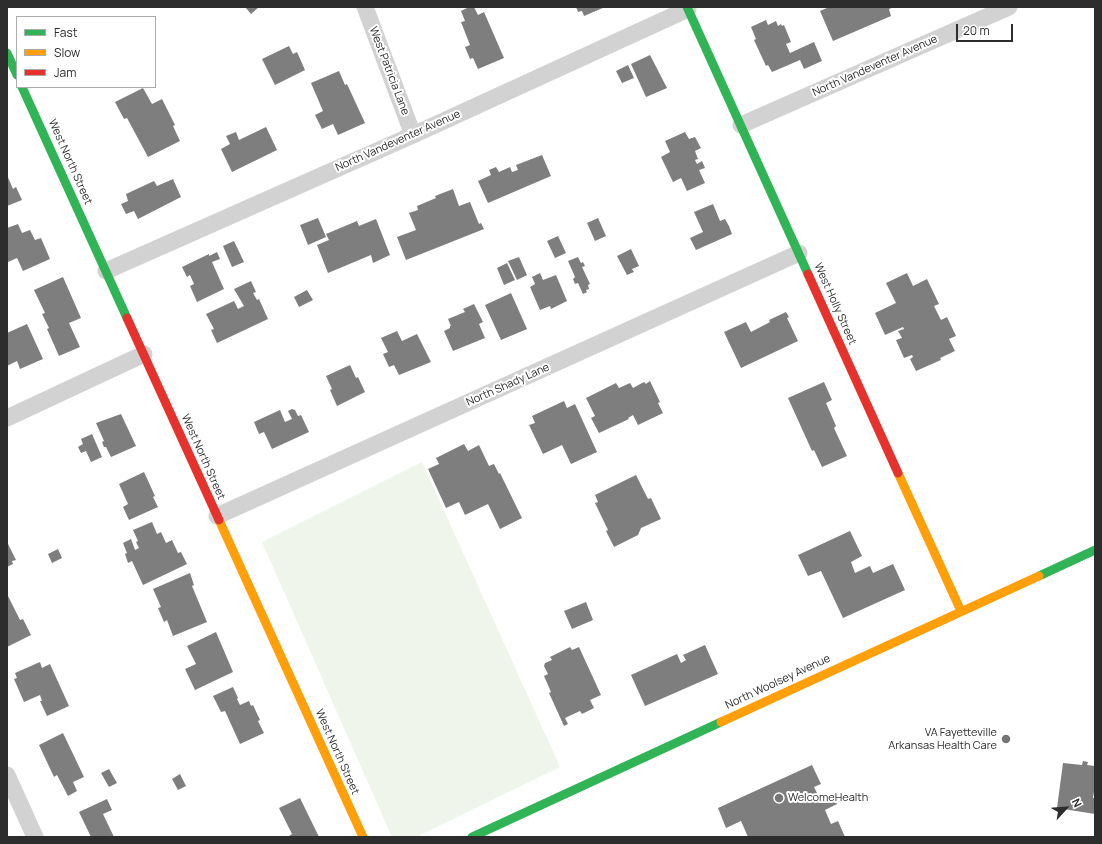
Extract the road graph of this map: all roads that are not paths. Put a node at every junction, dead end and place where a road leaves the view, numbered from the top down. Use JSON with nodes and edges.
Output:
{"nodes":[{"id":1,"x":365,"y":7,"type":"edge"},
{"id":2,"x":1009,"y":7,"type":"edge"},
{"id":3,"x":688,"y":8,"type":"edge"},
{"id":4,"x":7,"y":53,"type":"edge"},
{"id":5,"x":16,"y":73,"type":"edge"},
{"id":6,"x":22,"y":88,"type":"edge"},
{"id":7,"x":741,"y":126,"type":"junction"},
{"id":8,"x":413,"y":135,"type":"junction"},
{"id":9,"x":799,"y":253,"type":"junction"},
{"id":10,"x":106,"y":271,"type":"junction"},
{"id":11,"x":144,"y":354,"type":"junction"},
{"id":12,"x":7,"y":418,"type":"edge"},
{"id":13,"x":217,"y":516,"type":"junction"},
{"id":14,"x":1095,"y":550,"type":"edge"},
{"id":15,"x":961,"y":611,"type":"junction"},
{"id":16,"x":7,"y":775,"type":"edge"},
{"id":17,"x":35,"y":837,"type":"edge"},
{"id":18,"x":363,"y":837,"type":"edge"},
{"id":19,"x":472,"y":837,"type":"edge"}],
"edges":[{"from":1,"to":8,"type":"street","name":"West Patricia Lane"},
{"from":2,"to":7,"type":"street","name":"North Vandeventer Avenue"},
{"from":3,"to":7,"type":"street","name":"West Holly Street"},
{"from":3,"to":8,"type":"street","name":"North Vandeventer Avenue"},
{"from":4,"to":5,"type":"street"},
{"from":6,"to":10,"type":"street","name":"West North Street"},
{"from":7,"to":9,"type":"street","name":"West Holly Street"},
{"from":8,"to":10,"type":"street","name":"North Vandeventer Avenue"},
{"from":9,"to":13,"type":"street","name":"North Shady Lane"},
{"from":9,"to":15,"type":"street","name":"West Holly Street"},
{"from":10,"to":11,"type":"street","name":"West North Street"},
{"from":11,"to":12,"type":"street"},
{"from":11,"to":13,"type":"street","name":"West North Street"},
{"from":13,"to":18,"type":"street","name":"West North Street"},
{"from":14,"to":15,"type":"street","name":"North Woolsey Avenue"},
{"from":15,"to":19,"type":"street","name":"North Woolsey Avenue"},
{"from":16,"to":17,"type":"street"}]}
